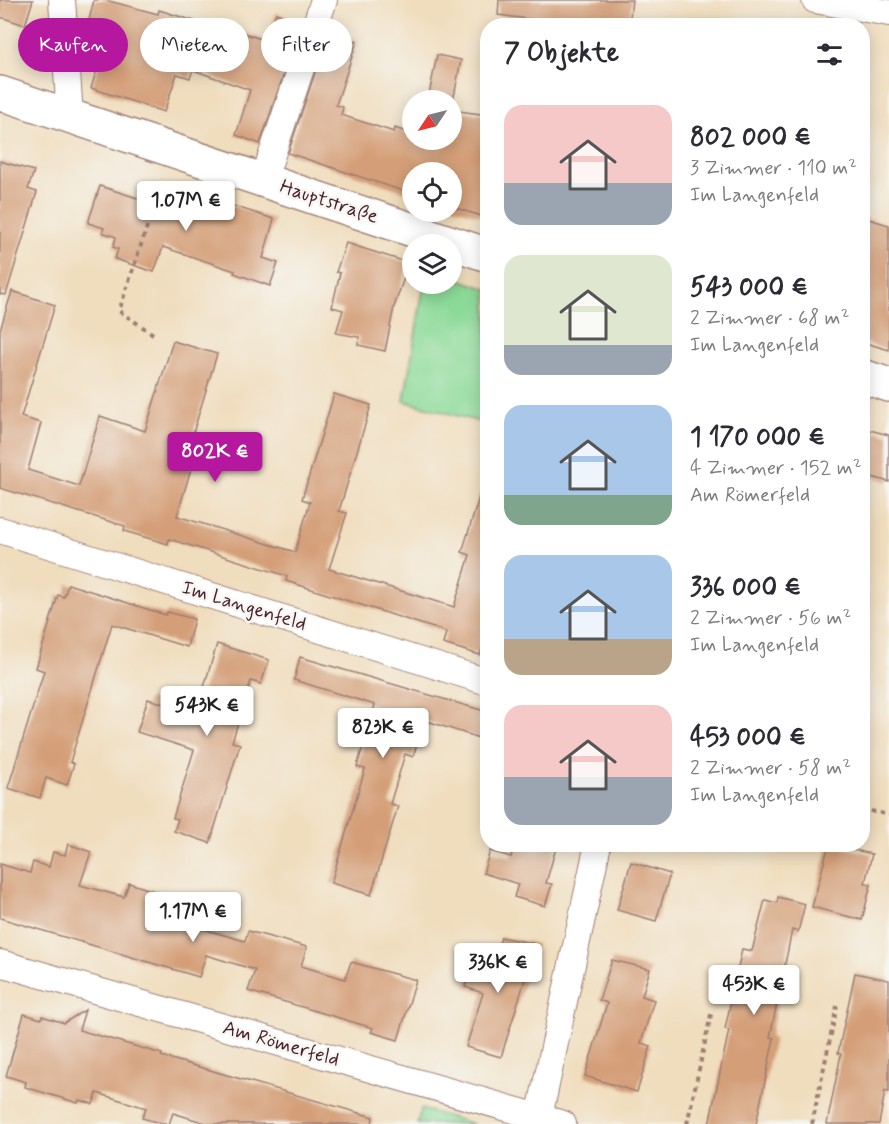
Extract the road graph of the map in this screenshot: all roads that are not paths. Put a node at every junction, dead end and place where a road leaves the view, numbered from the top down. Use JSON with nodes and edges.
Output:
{"nodes":[{"id":1,"x":62,"y":0,"type":"edge"},
{"id":2,"x":324,"y":0,"type":"edge"},
{"id":3,"x":815,"y":0,"type":"edge"},
{"id":4,"x":889,"y":13,"type":"edge"},
{"id":5,"x":0,"y":93,"type":"edge"},
{"id":6,"x":70,"y":116,"type":"junction"},
{"id":7,"x":263,"y":181,"type":"junction"},
{"id":8,"x":480,"y":252,"type":"edge"},
{"id":9,"x":870,"y":379,"type":"edge"},
{"id":10,"x":889,"y":385,"type":"edge"},
{"id":11,"x":0,"y":530,"type":"edge"},
{"id":12,"x":480,"y":680,"type":"edge"},
{"id":13,"x":596,"y":852,"type":"edge"},
{"id":14,"x":0,"y":963,"type":"edge"},
{"id":15,"x":539,"y":1117,"type":"junction"},
{"id":16,"x":563,"y":1124,"type":"edge"}],
"edges":[{"from":1,"to":6,"type":"street"},
{"from":2,"to":7,"type":"street"},
{"from":3,"to":4,"type":"street"},
{"from":5,"to":6,"type":"street","name":"Hauptstraße"},
{"from":6,"to":7,"type":"street","name":"Hauptstraße"},
{"from":7,"to":8,"type":"street","name":"Hauptstraße"},
{"from":9,"to":10,"type":"street"},
{"from":11,"to":12,"type":"street","name":"Im Langenfeld"},
{"from":13,"to":15,"type":"street"},
{"from":14,"to":15,"type":"street","name":"Am Römerfeld"},
{"from":15,"to":16,"type":"street","name":"Am Römerfeld"}]}
